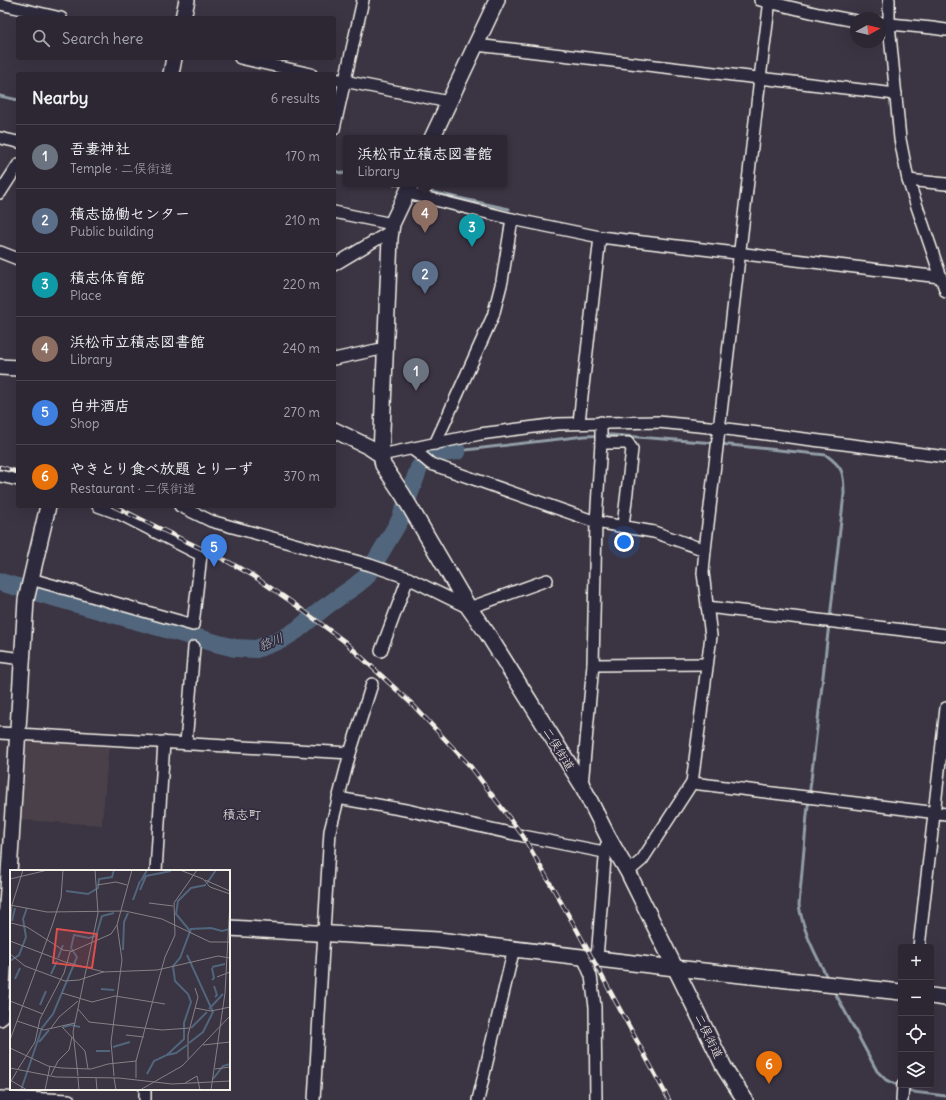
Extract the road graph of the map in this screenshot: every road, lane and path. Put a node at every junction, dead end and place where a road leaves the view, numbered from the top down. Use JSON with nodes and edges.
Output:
{"nodes":[{"id":1,"x":187,"y":0,"type":"edge"},
{"id":2,"x":363,"y":0,"type":"edge"},
{"id":3,"x":496,"y":0,"type":"edge"},
{"id":4,"x":889,"y":0,"type":"edge"},
{"id":5,"x":767,"y":1,"type":"edge"},
{"id":6,"x":0,"y":4,"type":"edge"},
{"id":7,"x":52,"y":16,"type":"edge"},
{"id":8,"x":183,"y":16,"type":"edge"},
{"id":9,"x":886,"y":17,"type":"edge"},
{"id":10,"x":850,"y":20,"type":"edge"},
{"id":11,"x":886,"y":23,"type":"edge"},
{"id":12,"x":886,"y":29,"type":"edge"},
{"id":13,"x":946,"y":30,"type":"edge"},
{"id":14,"x":476,"y":45,"type":"junction"},
{"id":15,"x":174,"y":60,"type":"edge"},
{"id":16,"x":249,"y":60,"type":"edge"},
{"id":17,"x":171,"y":72,"type":"edge"},
{"id":18,"x":302,"y":72,"type":"edge"},
{"id":19,"x":760,"y":78,"type":"junction"},
{"id":20,"x":339,"y":80,"type":"edge"},
{"id":21,"x":896,"y":94,"type":"junction"},
{"id":22,"x":449,"y":102,"type":"junction"},
{"id":23,"x":336,"y":109,"type":"edge"},
{"id":24,"x":433,"y":135,"type":"edge"},
{"id":25,"x":0,"y":138,"type":"edge"},
{"id":26,"x":16,"y":142,"type":"edge"},
{"id":27,"x":16,"y":168,"type":"edge"},
{"id":28,"x":908,"y":180,"type":"junction"},
{"id":29,"x":946,"y":184,"type":"edge"},
{"id":30,"x":409,"y":188,"type":"edge"},
{"id":31,"x":0,"y":193,"type":"edge"},
{"id":32,"x":336,"y":213,"type":"edge"},
{"id":33,"x":512,"y":219,"type":"junction"},
{"id":34,"x":392,"y":227,"type":"junction"},
{"id":35,"x":600,"y":237,"type":"junction"},
{"id":36,"x":0,"y":252,"type":"edge"},
{"id":37,"x":739,"y":252,"type":"junction"},
{"id":38,"x":16,"y":259,"type":"edge"},
{"id":39,"x":336,"y":264,"type":"edge"},
{"id":40,"x":940,"y":277,"type":"junction"},
{"id":41,"x":946,"y":292,"type":"edge"},
{"id":42,"x":386,"y":348,"type":"junction"},
{"id":43,"x":336,"y":359,"type":"edge"},
{"id":44,"x":0,"y":367,"type":"edge"},
{"id":45,"x":16,"y":368,"type":"edge"},
{"id":46,"x":579,"y":422,"type":"junction"},
{"id":47,"x":601,"y":426,"type":"junction"},
{"id":48,"x":336,"y":431,"type":"edge"},
{"id":49,"x":719,"y":432,"type":"junction"},
{"id":50,"x":601,"y":442,"type":"junction"},
{"id":51,"x":436,"y":444,"type":"junction"},
{"id":52,"x":416,"y":451,"type":"junction"},
{"id":53,"x":381,"y":455,"type":"junction"},
{"id":54,"x":946,"y":457,"type":"edge"},
{"id":55,"x":0,"y":476,"type":"edge"},
{"id":56,"x":16,"y":480,"type":"edge"},
{"id":57,"x":48,"y":508,"type":"edge"},
{"id":58,"x":104,"y":508,"type":"edge"},
{"id":59,"x":184,"y":508,"type":"edge"},
{"id":60,"x":596,"y":522,"type":"junction"},
{"id":61,"x":623,"y":526,"type":"junction"},
{"id":62,"x":705,"y":550,"type":"junction"},
{"id":63,"x":408,"y":578,"type":"junction"},
{"id":64,"x":31,"y":579,"type":"junction"},
{"id":65,"x":547,"y":580,"type":"dead end"},
{"id":66,"x":707,"y":607,"type":"junction"},
{"id":67,"x":469,"y":608,"type":"junction"},
{"id":68,"x":946,"y":635,"type":"edge"},
{"id":69,"x":194,"y":647,"type":"dead end"},
{"id":70,"x":381,"y":651,"type":"dead end"},
{"id":71,"x":0,"y":656,"type":"edge"},
{"id":72,"x":22,"y":659,"type":"junction"},
{"id":73,"x":707,"y":664,"type":"junction"},
{"id":74,"x":593,"y":665,"type":"junction"},
{"id":75,"x":372,"y":684,"type":"dead end"},
{"id":76,"x":946,"y":708,"type":"edge"},
{"id":77,"x":0,"y":733,"type":"edge"},
{"id":78,"x":17,"y":734,"type":"junction"},
{"id":79,"x":164,"y":742,"type":"junction"},
{"id":80,"x":186,"y":743,"type":"junction"},
{"id":81,"x":350,"y":753,"type":"junction"},
{"id":82,"x":692,"y":783,"type":"junction"},
{"id":83,"x":582,"y":785,"type":"junction"},
{"id":84,"x":338,"y":798,"type":"junction"},
{"id":85,"x":933,"y":813,"type":"junction"},
{"id":86,"x":946,"y":814,"type":"edge"},
{"id":87,"x":606,"y":845,"type":"junction"},
{"id":88,"x":156,"y":870,"type":"edge"},
{"id":89,"x":628,"y":872,"type":"junction"},
{"id":90,"x":6,"y":914,"type":"edge"},
{"id":91,"x":230,"y":928,"type":"edge"},
{"id":92,"x":324,"y":934,"type":"junction"},
{"id":93,"x":919,"y":944,"type":"edge"},
{"id":94,"x":514,"y":948,"type":"junction"},
{"id":95,"x":590,"y":958,"type":"junction"},
{"id":96,"x":675,"y":968,"type":"junction"},
{"id":97,"x":898,"y":992,"type":"edge"},
{"id":98,"x":934,"y":996,"type":"edge"},
{"id":99,"x":946,"y":998,"type":"edge"},
{"id":100,"x":0,"y":1018,"type":"edge"},
{"id":101,"x":0,"y":1097,"type":"edge"},
{"id":102,"x":69,"y":1100,"type":"edge"},
{"id":103,"x":314,"y":1100,"type":"edge"},
{"id":104,"x":478,"y":1100,"type":"edge"},
{"id":105,"x":596,"y":1100,"type":"edge"},
{"id":106,"x":745,"y":1100,"type":"edge"}],
"edges":[{"from":1,"to":8,"type":"street"},
{"from":2,"to":20,"type":"street"},
{"from":3,"to":14,"type":"street"},
{"from":4,"to":9,"type":"street"},
{"from":5,"to":10,"type":"street"},
{"from":5,"to":19,"type":"street"},
{"from":6,"to":7,"type":"street"},
{"from":11,"to":13,"type":"street"},
{"from":12,"to":21,"type":"street"},
{"from":14,"to":19,"type":"street"},
{"from":14,"to":22,"type":"street"},
{"from":15,"to":17,"type":"street"},
{"from":16,"to":18,"type":"street"},
{"from":19,"to":21,"type":"street"},
{"from":19,"to":37,"type":"street"},
{"from":20,"to":22,"type":"street"},
{"from":20,"to":23,"type":"street"},
{"from":21,"to":28,"type":"street"},
{"from":22,"to":24,"type":"street"},
{"from":25,"to":26,"type":"street"},
{"from":27,"to":31,"type":"street"},
{"from":28,"to":29,"type":"street"},
{"from":28,"to":40,"type":"street"},
{"from":30,"to":33,"type":"street"},
{"from":30,"to":34,"type":"street"},
{"from":32,"to":34,"type":"street"},
{"from":33,"to":35,"type":"street"},
{"from":33,"to":51,"type":"street"},
{"from":34,"to":39,"type":"street"},
{"from":34,"to":42,"type":"street"},
{"from":35,"to":37,"type":"street"},
{"from":35,"to":46,"type":"street"},
{"from":36,"to":38,"type":"street"},
{"from":37,"to":40,"type":"street"},
{"from":37,"to":49,"type":"street"},
{"from":40,"to":41,"type":"street"},
{"from":42,"to":43,"type":"street"},
{"from":42,"to":53,"type":"street"},
{"from":44,"to":45,"type":"street"},
{"from":46,"to":47,"type":"street"},
{"from":46,"to":51,"type":"street"},
{"from":47,"to":49,"type":"street"},
{"from":47,"to":50,"type":"street"},
{"from":48,"to":53,"type":"street"},
{"from":49,"to":54,"type":"street"},
{"from":49,"to":62,"type":"street"},
{"from":50,"to":60,"type":"street"},
{"from":50,"to":61,"type":"street"},
{"from":51,"to":52,"type":"street"},
{"from":52,"to":53,"type":"street"},
{"from":52,"to":60,"type":"street"},
{"from":53,"to":67,"type":"street","name":"二俣街道"},
{"from":55,"to":56,"type":"street"},
{"from":57,"to":64,"type":"street"},
{"from":58,"to":64,"type":"street"},
{"from":59,"to":63,"type":"street"},
{"from":60,"to":61,"type":"street"},
{"from":60,"to":74,"type":"street"},
{"from":61,"to":62,"type":"street"},
{"from":62,"to":66,"type":"street"},
{"from":63,"to":67,"type":"street"},
{"from":63,"to":70,"type":"street"},
{"from":64,"to":72,"type":"street"},
{"from":65,"to":67,"type":"street"},
{"from":66,"to":68,"type":"street"},
{"from":66,"to":73,"type":"street"},
{"from":67,"to":83,"type":"street","name":"二俣街道"},
{"from":69,"to":80,"type":"street"},
{"from":71,"to":72,"type":"street"},
{"from":72,"to":78,"type":"street"},
{"from":73,"to":74,"type":"street"},
{"from":73,"to":82,"type":"street"},
{"from":74,"to":83,"type":"street"},
{"from":75,"to":81,"type":"street"},
{"from":76,"to":85,"type":"street"},
{"from":77,"to":78,"type":"street"},
{"from":78,"to":79,"type":"street"},
{"from":78,"to":90,"type":"street"},
{"from":79,"to":80,"type":"street"},
{"from":79,"to":88,"type":"street"},
{"from":80,"to":81,"type":"street"},
{"from":81,"to":84,"type":"street"},
{"from":82,"to":85,"type":"street"},
{"from":82,"to":89,"type":"street"},
{"from":83,"to":87,"type":"street","name":"二俣街道"},
{"from":84,"to":87,"type":"street"},
{"from":84,"to":92,"type":"street"},
{"from":85,"to":86,"type":"street"},
{"from":85,"to":93,"type":"street"},
{"from":87,"to":89,"type":"street","name":"二俣街道"},
{"from":87,"to":95,"type":"street"},
{"from":89,"to":96,"type":"street","name":"二俣街道"},
{"from":90,"to":100,"type":"street"},
{"from":91,"to":92,"type":"street"},
{"from":92,"to":94,"type":"street"},
{"from":92,"to":103,"type":"street"},
{"from":94,"to":95,"type":"street"},
{"from":94,"to":104,"type":"street"},
{"from":95,"to":96,"type":"street"},
{"from":95,"to":105,"type":"street"},
{"from":96,"to":97,"type":"street"},
{"from":96,"to":106,"type":"street","name":"二俣街道"},
{"from":98,"to":99,"type":"street"},
{"from":101,"to":102,"type":"street"}]}
